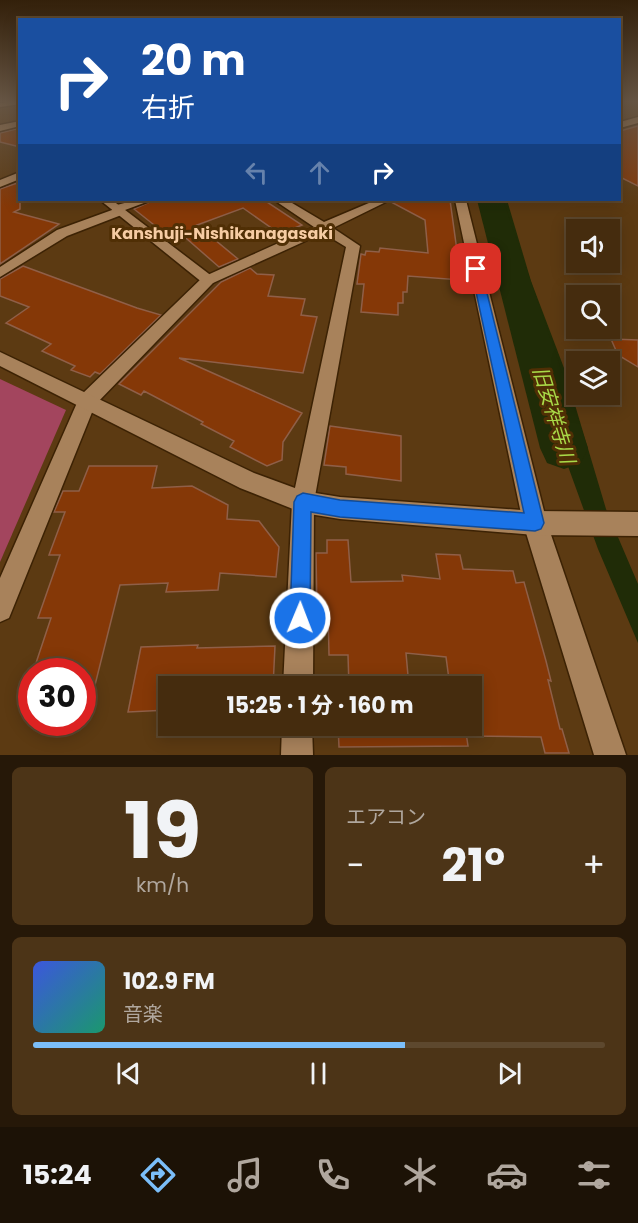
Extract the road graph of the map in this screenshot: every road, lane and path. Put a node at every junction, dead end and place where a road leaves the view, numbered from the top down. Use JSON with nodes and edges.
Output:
{"nodes":[{"id":1,"x":18,"y":176,"type":"edge"},
{"id":2,"x":0,"y":184,"type":"edge"},
{"id":3,"x":106,"y":201,"type":"edge"},
{"id":4,"x":143,"y":201,"type":"edge"},
{"id":5,"x":282,"y":201,"type":"edge"},
{"id":6,"x":382,"y":201,"type":"edge"},
{"id":7,"x":460,"y":201,"type":"edge"},
{"id":8,"x":118,"y":210,"type":"junction"},
{"id":9,"x":323,"y":227,"type":"junction"},
{"id":10,"x":0,"y":273,"type":"edge"},
{"id":11,"x":208,"y":280,"type":"junction"},
{"id":12,"x":0,"y":358,"type":"edge"},
{"id":13,"x":87,"y":401,"type":"junction"},
{"id":14,"x":303,"y":502,"type":"junction"},
{"id":15,"x":535,"y":523,"type":"junction"},
{"id":16,"x":638,"y":524,"type":"edge"},
{"id":17,"x":0,"y":609,"type":"edge"},
{"id":18,"x":298,"y":676,"type":"edge"},
{"id":19,"x":297,"y":736,"type":"edge"},
{"id":20,"x":297,"y":755,"type":"edge"},
{"id":21,"x":610,"y":755,"type":"edge"}],
"edges":[{"from":1,"to":2,"type":"street"},
{"from":3,"to":8,"type":"street"},
{"from":4,"to":8,"type":"street"},
{"from":5,"to":9,"type":"street"},
{"from":6,"to":9,"type":"street"},
{"from":7,"to":15,"type":"street"},
{"from":8,"to":10,"type":"street"},
{"from":8,"to":11,"type":"street"},
{"from":9,"to":11,"type":"street"},
{"from":9,"to":14,"type":"street"},
{"from":11,"to":13,"type":"street"},
{"from":12,"to":13,"type":"street"},
{"from":13,"to":14,"type":"street"},
{"from":13,"to":17,"type":"street"},
{"from":14,"to":15,"type":"street"},
{"from":14,"to":18,"type":"street"},
{"from":15,"to":16,"type":"street"},
{"from":15,"to":21,"type":"street"},
{"from":19,"to":20,"type":"street"}]}
